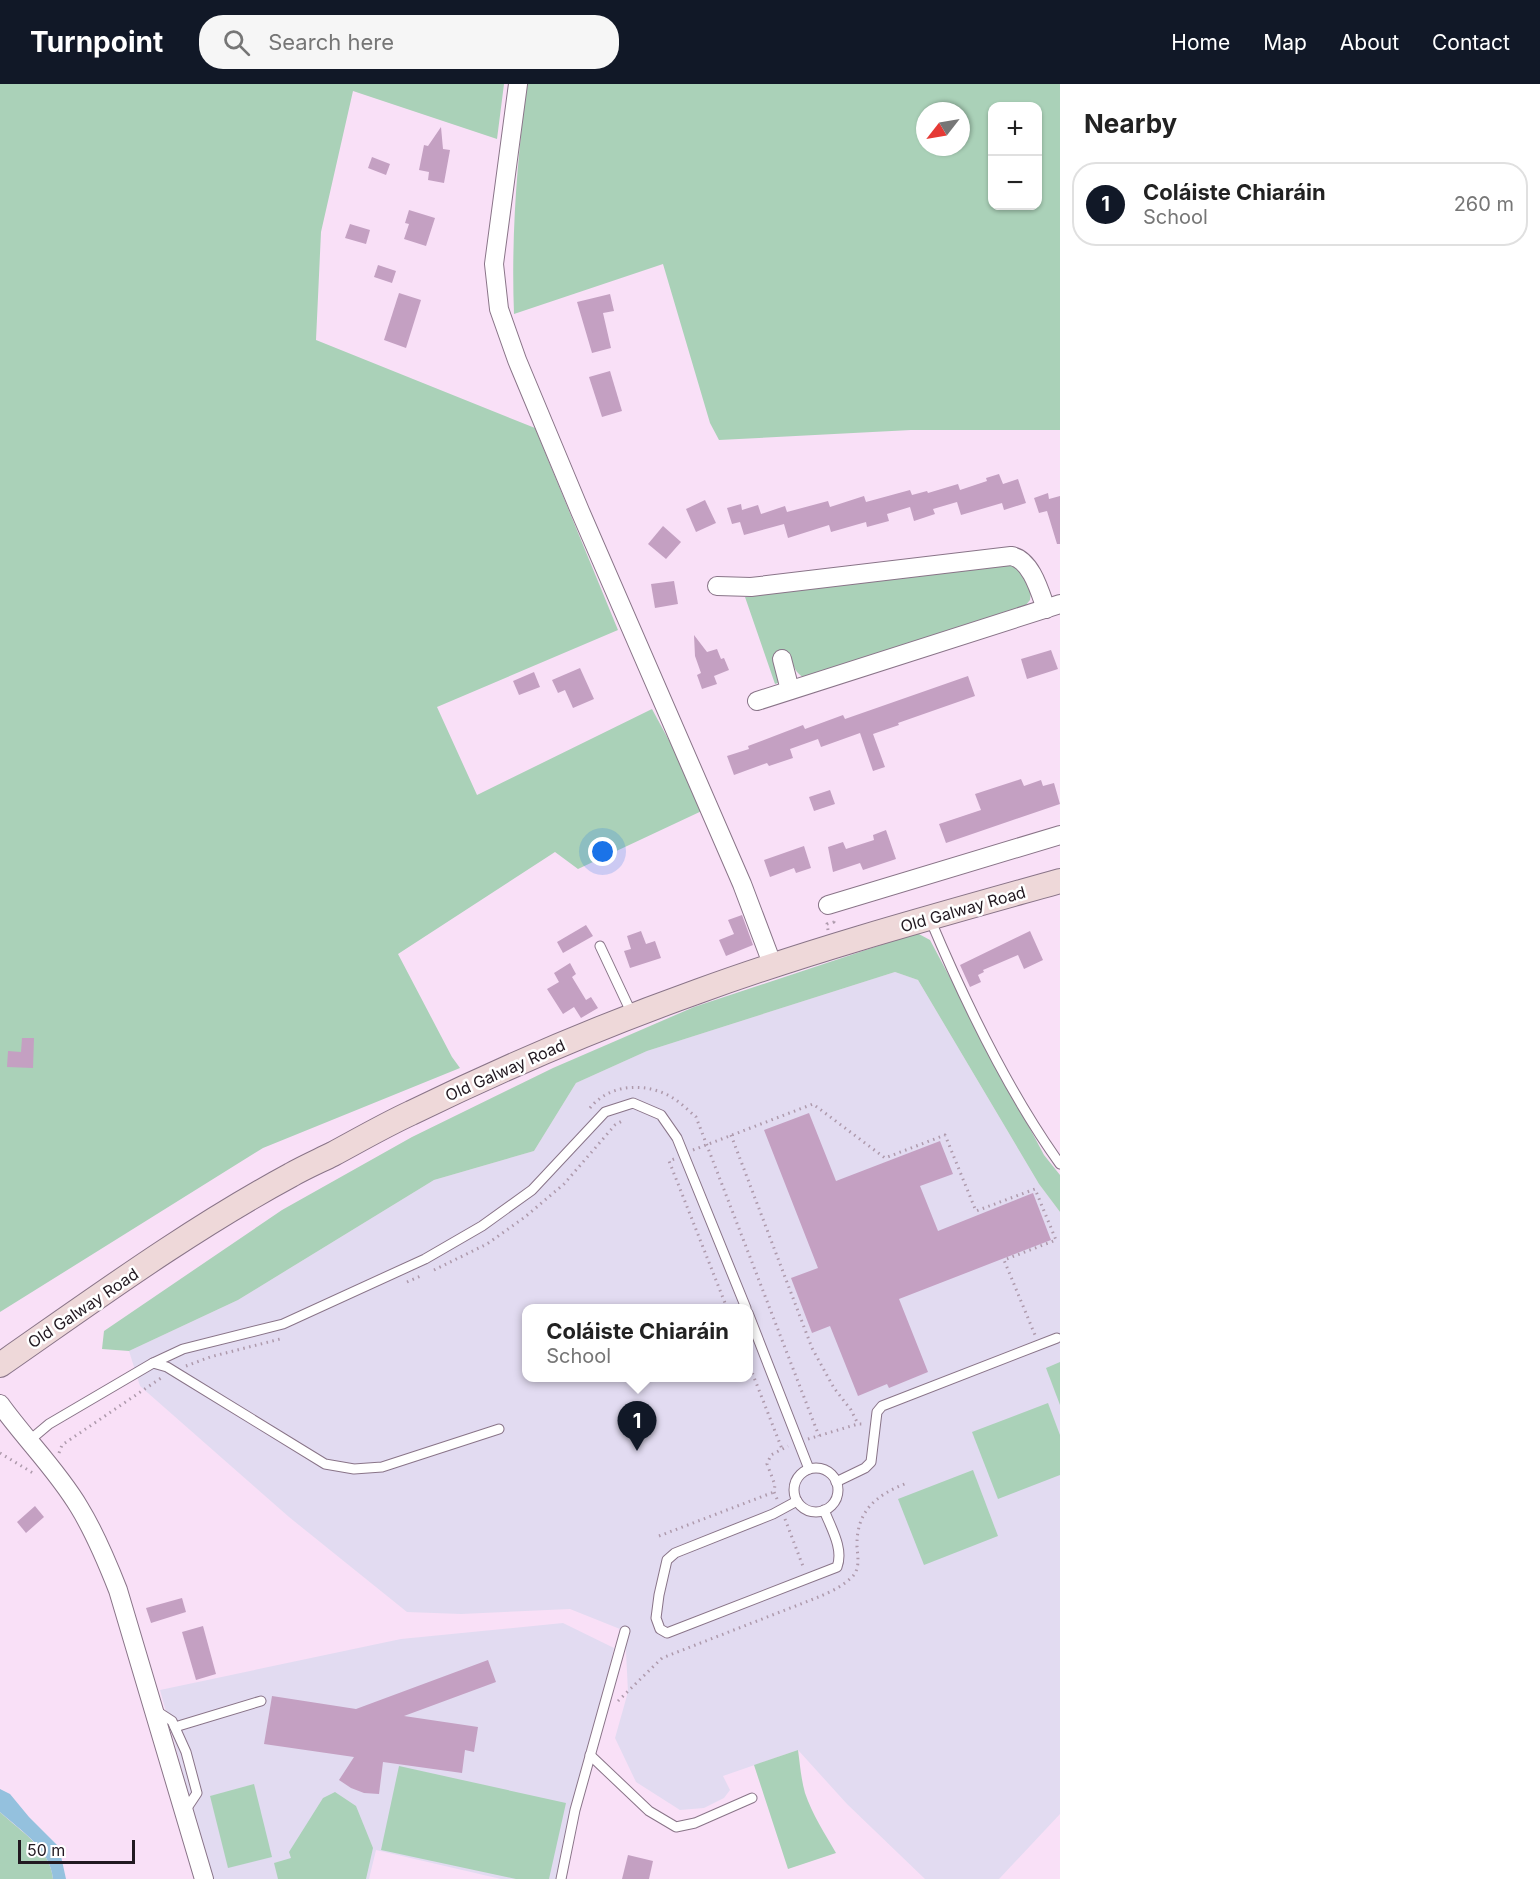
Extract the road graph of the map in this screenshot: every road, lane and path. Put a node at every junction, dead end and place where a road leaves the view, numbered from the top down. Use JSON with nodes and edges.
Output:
{"nodes":[{"id":1,"x":519,"y":84,"type":"edge"},
{"id":2,"x":717,"y":586,"type":"dead end"},
{"id":3,"x":1053,"y":606,"type":"edge"},
{"id":4,"x":782,"y":659,"type":"dead end"},
{"id":5,"x":790,"y":690,"type":"junction"},
{"id":6,"x":757,"y":701,"type":"dead end"},
{"id":7,"x":1060,"y":835,"type":"edge"},
{"id":8,"x":1060,"y":881,"type":"edge"},
{"id":9,"x":828,"y":905,"type":"dead end"},
{"id":10,"x":930,"y":919,"type":"junction"},
{"id":11,"x":600,"y":946,"type":"dead end"},
{"id":12,"x":772,"y":966,"type":"junction"},
{"id":13,"x":633,"y":1017,"type":"junction"},
{"id":14,"x":587,"y":1112,"type":"dead end"},
{"id":15,"x":730,"y":1135,"type":"junction"},
{"id":16,"x":707,"y":1144,"type":"junction"},
{"id":17,"x":684,"y":1154,"type":"junction"},
{"id":18,"x":1060,"y":1164,"type":"edge"},
{"id":19,"x":725,"y":1304,"type":"edge"},
{"id":20,"x":744,"y":1304,"type":"edge"},
{"id":21,"x":753,"y":1326,"type":"edge"},
{"id":22,"x":1057,"y":1338,"type":"dead end"},
{"id":23,"x":1040,"y":1345,"type":"junction"},
{"id":24,"x":153,"y":1363,"type":"junction"},
{"id":25,"x":0,"y":1365,"type":"edge"},
{"id":26,"x":186,"y":1366,"type":"dead end"},
{"id":27,"x":173,"y":1371,"type":"junction"},
{"id":28,"x":753,"y":1375,"type":"edge"},
{"id":29,"x":0,"y":1404,"type":"edge"},
{"id":30,"x":875,"y":1423,"type":"junction"},
{"id":31,"x":858,"y":1424,"type":"junction"},
{"id":32,"x":499,"y":1429,"type":"dead end"},
{"id":33,"x":819,"y":1436,"type":"junction"},
{"id":34,"x":30,"y":1440,"type":"junction"},
{"id":35,"x":798,"y":1442,"type":"junction"},
{"id":36,"x":782,"y":1449,"type":"junction"},
{"id":37,"x":0,"y":1453,"type":"edge"},
{"id":38,"x":59,"y":1456,"type":"dead end"},
{"id":39,"x":808,"y":1469,"type":"junction"},
{"id":40,"x":34,"y":1474,"type":"dead end"},
{"id":41,"x":836,"y":1482,"type":"junction"},
{"id":42,"x":774,"y":1492,"type":"junction"},
{"id":43,"x":797,"y":1501,"type":"junction"},
{"id":44,"x":782,"y":1510,"type":"junction"},
{"id":45,"x":824,"y":1510,"type":"junction"},
{"id":46,"x":659,"y":1536,"type":"dead end"},
{"id":47,"x":808,"y":1579,"type":"junction"},
{"id":48,"x":816,"y":1598,"type":"dead end"},
{"id":49,"x":626,"y":1630,"type":"dead end"},
{"id":50,"x":261,"y":1701,"type":"dead end"},
{"id":51,"x":153,"y":1709,"type":"junction"},
{"id":52,"x":175,"y":1727,"type":"junction"},
{"id":53,"x":591,"y":1755,"type":"junction"},
{"id":54,"x":752,"y":1798,"type":"dead end"},
{"id":55,"x":184,"y":1813,"type":"junction"},
{"id":56,"x":204,"y":1879,"type":"edge"},
{"id":57,"x":561,"y":1879,"type":"edge"}],
"edges":[{"from":1,"to":12,"type":"street"},
{"from":2,"to":3,"type":"street"},
{"from":3,"to":5,"type":"street"},
{"from":4,"to":5,"type":"street"},
{"from":5,"to":6,"type":"street"},
{"from":7,"to":9,"type":"street"},
{"from":8,"to":10,"type":"main road","name":"Old Galway Road"},
{"from":10,"to":12,"type":"main road","name":"Old Galway Road"},
{"from":10,"to":18,"type":"lane"},
{"from":11,"to":13,"type":"lane"},
{"from":12,"to":13,"type":"main road","name":"Old Galway Road"},
{"from":13,"to":25,"type":"main road","name":"Old Galway Road"},
{"from":14,"to":16,"type":"path"},
{"from":15,"to":16,"type":"path"},
{"from":15,"to":23,"type":"path"},
{"from":15,"to":31,"type":"path"},
{"from":16,"to":17,"type":"path"},
{"from":16,"to":33,"type":"path"},
{"from":17,"to":19,"type":"path"},
{"from":17,"to":20,"type":"lane"},
{"from":17,"to":24,"type":"lane"},
{"from":21,"to":35,"type":"lane"},
{"from":22,"to":23,"type":"lane"},
{"from":23,"to":30,"type":"lane"},
{"from":24,"to":27,"type":"lane"},
{"from":24,"to":34,"type":"lane"},
{"from":26,"to":27,"type":"path"},
{"from":27,"to":32,"type":"lane"},
{"from":27,"to":38,"type":"path"},
{"from":28,"to":36,"type":"path"},
{"from":29,"to":34,"type":"street"},
{"from":30,"to":31,"type":"path"},
{"from":30,"to":41,"type":"lane"},
{"from":31,"to":33,"type":"path"},
{"from":33,"to":35,"type":"path"},
{"from":34,"to":51,"type":"street"},
{"from":35,"to":36,"type":"path"},
{"from":35,"to":39,"type":"lane"},
{"from":36,"to":42,"type":"path"},
{"from":37,"to":40,"type":"path"},
{"from":39,"to":41,"type":"lane"},
{"from":39,"to":43,"type":"lane"},
{"from":41,"to":45,"type":"lane"},
{"from":42,"to":44,"type":"path"},
{"from":42,"to":46,"type":"path"},
{"from":43,"to":44,"type":"lane"},
{"from":43,"to":45,"type":"lane"},
{"from":44,"to":47,"type":"path"},
{"from":44,"to":47,"type":"lane"},
{"from":45,"to":47,"type":"lane"},
{"from":47,"to":48,"type":"path"},
{"from":49,"to":53,"type":"lane"},
{"from":50,"to":52,"type":"lane"},
{"from":51,"to":52,"type":"lane"},
{"from":51,"to":55,"type":"street"},
{"from":52,"to":55,"type":"lane"},
{"from":53,"to":54,"type":"lane"},
{"from":53,"to":57,"type":"lane"},
{"from":55,"to":56,"type":"street"}]}
